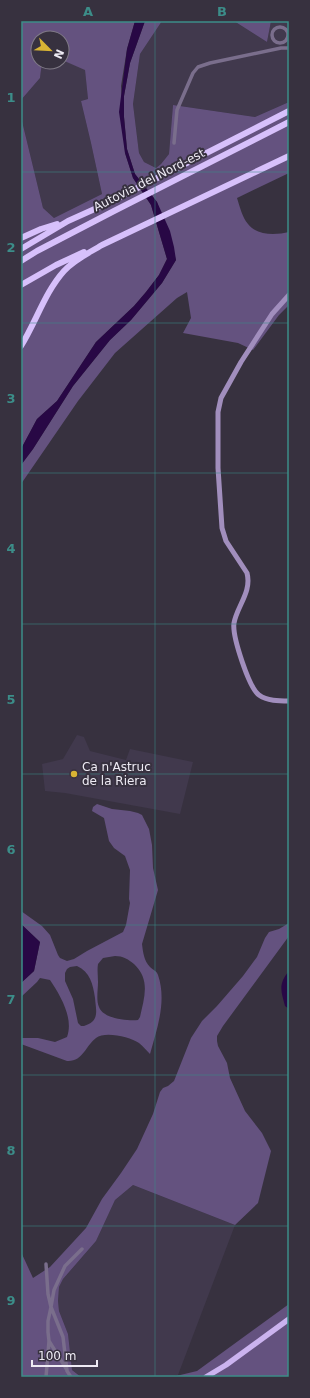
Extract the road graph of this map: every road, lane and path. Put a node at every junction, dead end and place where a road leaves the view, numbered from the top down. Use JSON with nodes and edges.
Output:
{"nodes":[{"id":1,"x":282,"y":21,"type":"edge"},
{"id":2,"x":281,"y":27,"type":"junction"},
{"id":3,"x":289,"y":48,"type":"edge"},
{"id":4,"x":289,"y":111,"type":"edge"},
{"id":5,"x":289,"y":122,"type":"edge"},
{"id":6,"x":174,"y":143,"type":"dead end"},
{"id":7,"x":289,"y":156,"type":"edge"},
{"id":8,"x":289,"y":160,"type":"edge"},
{"id":9,"x":241,"y":180,"type":"junction"},
{"id":10,"x":68,"y":221,"type":"junction"},
{"id":11,"x":46,"y":234,"type":"junction"},
{"id":12,"x":21,"y":238,"type":"edge"},
{"id":13,"x":21,"y":244,"type":"edge"},
{"id":14,"x":102,"y":244,"type":"junction"},
{"id":15,"x":21,"y":249,"type":"edge"},
{"id":16,"x":21,"y":261,"type":"edge"},
{"id":17,"x":21,"y":285,"type":"edge"},
{"id":18,"x":289,"y":295,"type":"edge"},
{"id":19,"x":21,"y":346,"type":"edge"},
{"id":20,"x":289,"y":702,"type":"edge"},
{"id":21,"x":82,"y":1249,"type":"dead end"},
{"id":22,"x":46,"y":1264,"type":"dead end"},
{"id":23,"x":51,"y":1307,"type":"junction"},
{"id":24,"x":289,"y":1319,"type":"edge"},
{"id":25,"x":49,"y":1341,"type":"junction"},
{"id":26,"x":67,"y":1371,"type":"junction"},
{"id":27,"x":46,"y":1377,"type":"edge"},
{"id":28,"x":71,"y":1377,"type":"edge"},
{"id":29,"x":206,"y":1377,"type":"edge"}],
"edges":[{"from":1,"to":2,"type":"street"},
{"from":2,"to":2,"type":"street"},
{"from":3,"to":6,"type":"street"},
{"from":4,"to":10,"type":"highway","name":"Autovia del Nord-est"},
{"from":5,"to":16,"type":"highway","name":"Autovia del Nord-est"},
{"from":7,"to":9,"type":"highway"},
{"from":8,"to":9,"type":"highway"},
{"from":9,"to":14,"type":"highway"},
{"from":10,"to":11,"type":"highway","name":"Autovia del Nord-est"},
{"from":10,"to":12,"type":"highway"},
{"from":11,"to":13,"type":"highway"},
{"from":11,"to":15,"type":"highway","name":"Autovia del Nord-est"},
{"from":14,"to":17,"type":"highway"},
{"from":14,"to":19,"type":"highway"},
{"from":18,"to":20,"type":"main road"},
{"from":21,"to":23,"type":"street"},
{"from":22,"to":23,"type":"street"},
{"from":23,"to":25,"type":"street"},
{"from":23,"to":26,"type":"street"},
{"from":24,"to":29,"type":"highway"},
{"from":25,"to":26,"type":"street"},
{"from":25,"to":27,"type":"street"},
{"from":26,"to":28,"type":"street"}]}
